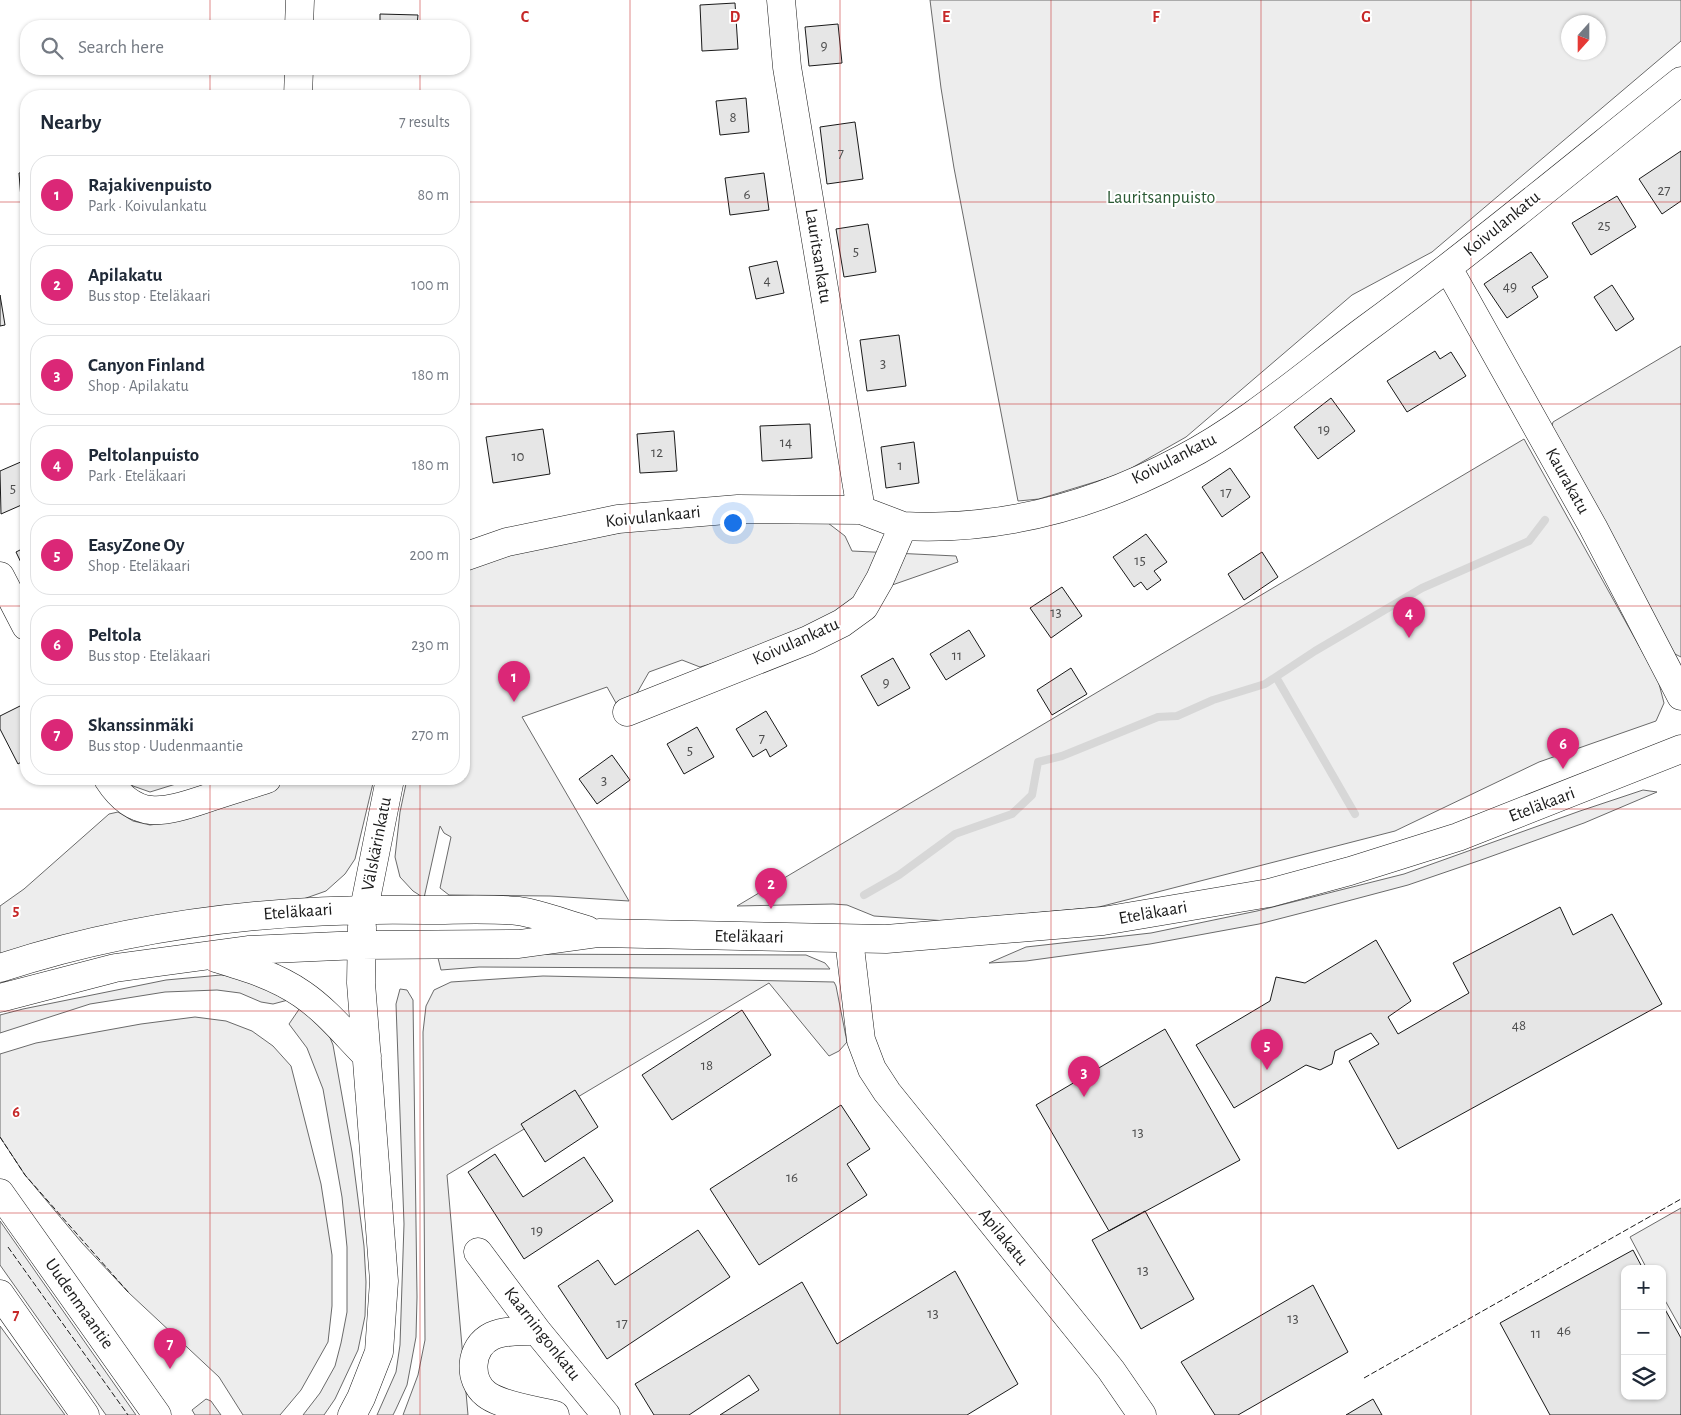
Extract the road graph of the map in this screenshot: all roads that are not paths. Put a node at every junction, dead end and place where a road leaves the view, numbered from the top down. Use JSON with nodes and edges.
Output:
{"nodes":[{"id":1,"x":300,"y":0,"type":"edge"},
{"id":2,"x":781,"y":0,"type":"edge"},
{"id":3,"x":299,"y":20,"type":"edge"},
{"id":4,"x":299,"y":75,"type":"edge"},
{"id":5,"x":1681,"y":81,"type":"edge"},
{"id":6,"x":298,"y":90,"type":"edge"},
{"id":7,"x":1448,"y":268,"type":"junction"},
{"id":8,"x":861,"y":510,"type":"junction"},
{"id":9,"x":903,"y":526,"type":"junction"},
{"id":10,"x":470,"y":555,"type":"edge"},
{"id":11,"x":0,"y":576,"type":"edge"},
{"id":12,"x":20,"y":614,"type":"edge"},
{"id":13,"x":1681,"y":696,"type":"edge"},
{"id":14,"x":627,"y":712,"type":"dead end"},
{"id":15,"x":1681,"y":750,"type":"edge"},
{"id":16,"x":113,"y":785,"type":"edge"},
{"id":17,"x":248,"y":785,"type":"edge"},
{"id":18,"x":389,"y":785,"type":"edge"},
{"id":19,"x":364,"y":908,"type":"junction"},
{"id":20,"x":599,"y":933,"type":"junction"},
{"id":21,"x":849,"y":939,"type":"junction"},
{"id":22,"x":360,"y":945,"type":"junction"},
{"id":23,"x":205,"y":955,"type":"junction"},
{"id":24,"x":0,"y":968,"type":"edge"},
{"id":25,"x":0,"y":998,"type":"edge"},
{"id":26,"x":367,"y":1056,"type":"junction"},
{"id":27,"x":0,"y":1194,"type":"edge"},
{"id":28,"x":478,"y":1252,"type":"dead end"},
{"id":29,"x":0,"y":1294,"type":"edge"},
{"id":30,"x":537,"y":1332,"type":"junction"},
{"id":31,"x":85,"y":1415,"type":"edge"},
{"id":32,"x":157,"y":1415,"type":"edge"},
{"id":33,"x":352,"y":1415,"type":"edge"},
{"id":34,"x":555,"y":1415,"type":"edge"},
{"id":35,"x":606,"y":1415,"type":"edge"},
{"id":36,"x":1142,"y":1415,"type":"edge"}],
"edges":[{"from":1,"to":3,"type":"street"},
{"from":2,"to":8,"type":"street","name":"Lauritsankatu"},
{"from":4,"to":6,"type":"street"},
{"from":5,"to":7,"type":"street","name":"Koivulankatu"},
{"from":7,"to":9,"type":"street","name":"Koivulankatu"},
{"from":7,"to":13,"type":"street","name":"Kaurakatu"},
{"from":8,"to":9,"type":"street","name":"Koivulankaari"},
{"from":8,"to":10,"type":"street","name":"Koivulankaari"},
{"from":9,"to":14,"type":"street","name":"Koivulankatu"},
{"from":11,"to":12,"type":"street"},
{"from":15,"to":21,"type":"street","name":"Eteläkaari"},
{"from":16,"to":17,"type":"street"},
{"from":18,"to":19,"type":"street","name":"Välskärinkatu"},
{"from":19,"to":20,"type":"street","name":"Eteläkaari"},
{"from":19,"to":22,"type":"street","name":"Välskärinkatu"},
{"from":19,"to":24,"type":"street","name":"Eteläkaari"},
{"from":20,"to":21,"type":"street","name":"Eteläkaari"},
{"from":20,"to":22,"type":"street","name":"Eteläkaari"},
{"from":21,"to":36,"type":"street","name":"Apilakatu"},
{"from":22,"to":23,"type":"street","name":"Eteläkaari"},
{"from":22,"to":26,"type":"street","name":"Välskärinkatu"},
{"from":23,"to":25,"type":"street","name":"Eteläkaari"},
{"from":23,"to":26,"type":"street"},
{"from":26,"to":33,"type":"street","name":"Välskärinkatu"},
{"from":27,"to":32,"type":"street","name":"Uudenmaantie"},
{"from":28,"to":30,"type":"street","name":"Kaarningonkatu"},
{"from":29,"to":31,"type":"street"},
{"from":30,"to":34,"type":"street"},
{"from":30,"to":35,"type":"street","name":"Kaarningonkatu"}]}
